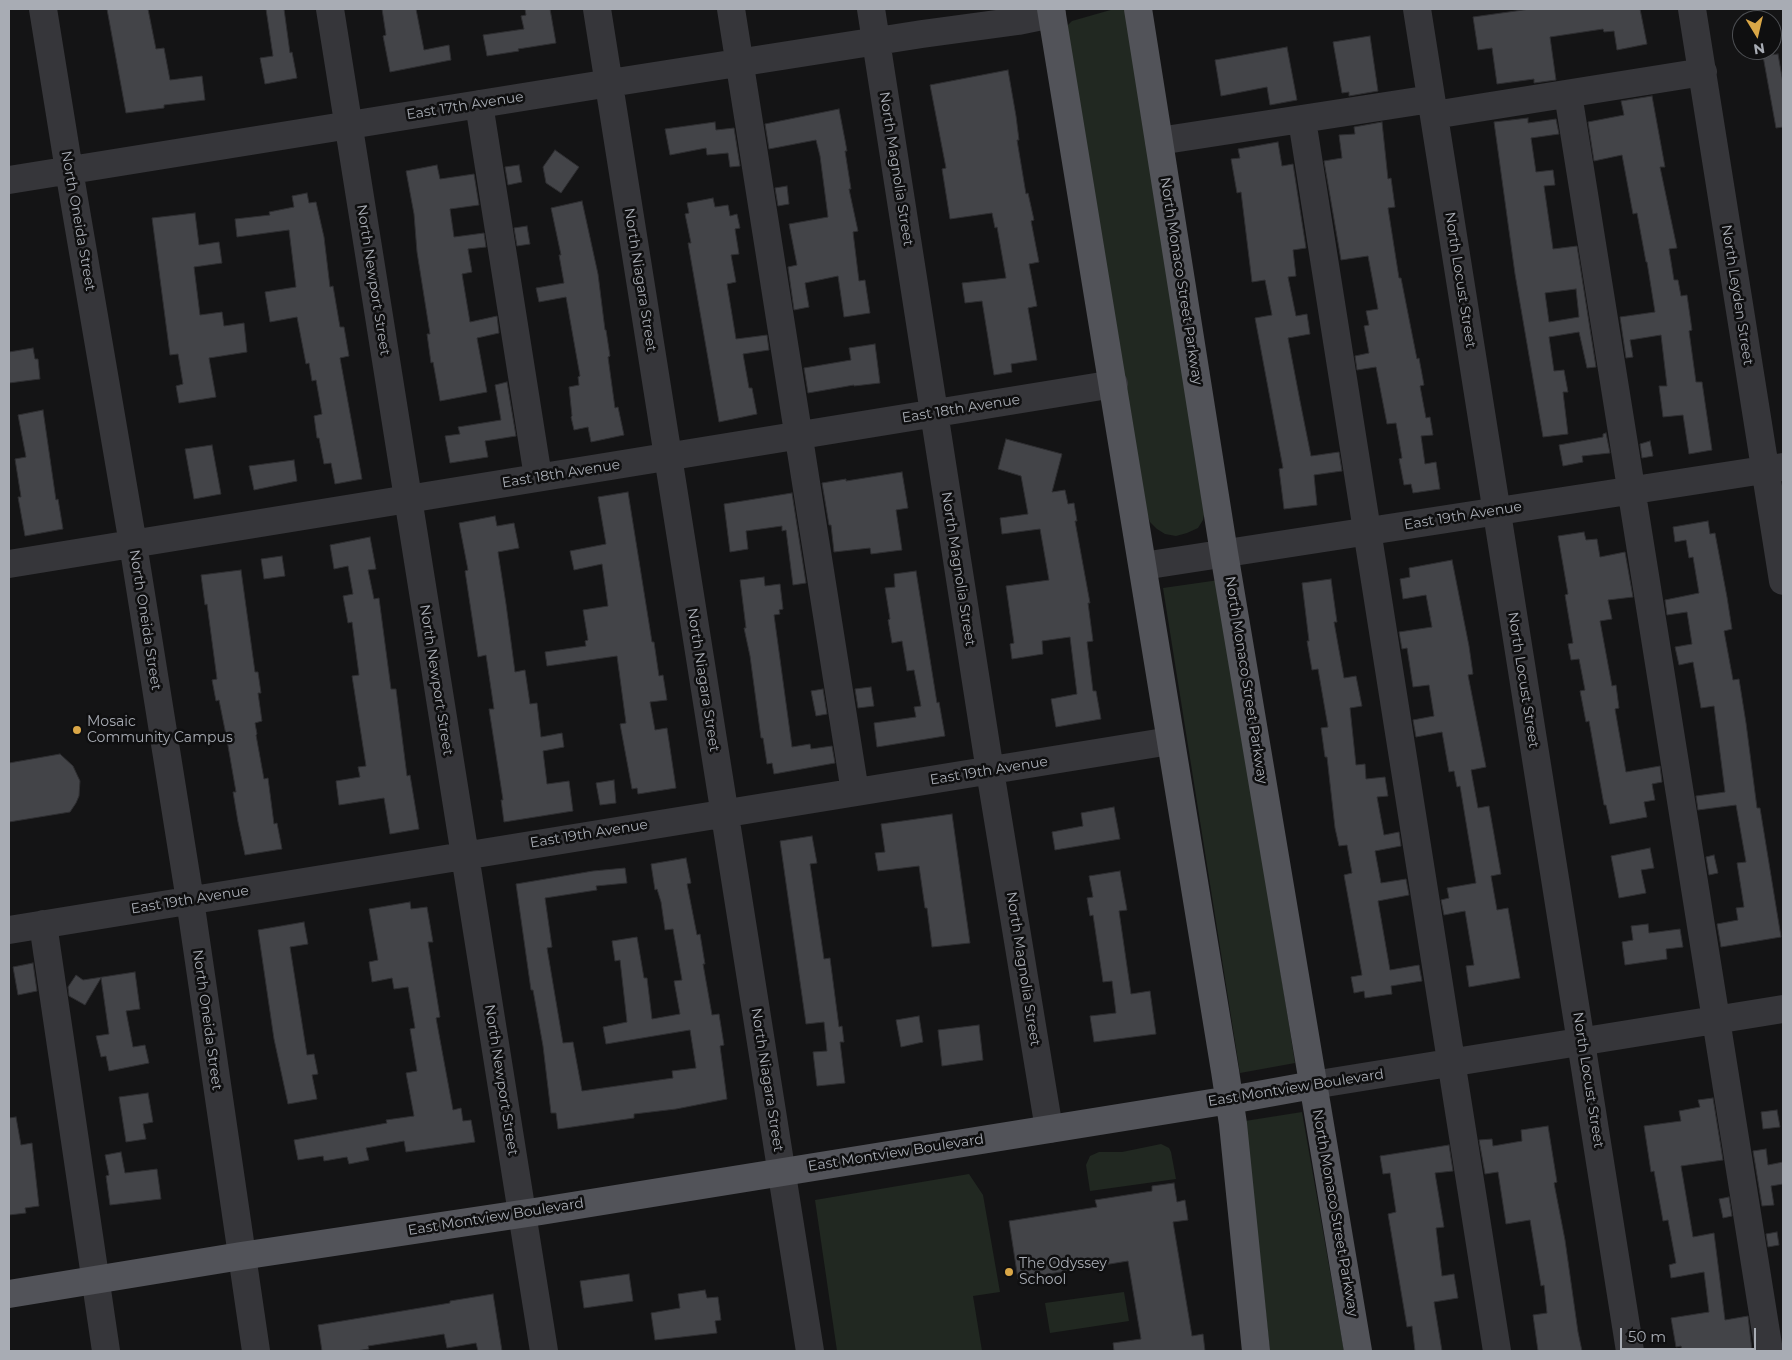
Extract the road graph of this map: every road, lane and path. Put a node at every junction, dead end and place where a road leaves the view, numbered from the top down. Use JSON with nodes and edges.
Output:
{"nodes":[{"id":1,"x":44,"y":9,"type":"edge"},
{"id":2,"x":330,"y":9,"type":"edge"},
{"id":3,"x":597,"y":9,"type":"edge"},
{"id":4,"x":731,"y":9,"type":"edge"},
{"id":5,"x":870,"y":9,"type":"edge"},
{"id":6,"x":1003,"y":9,"type":"edge"},
{"id":7,"x":1138,"y":9,"type":"edge"},
{"id":8,"x":1417,"y":9,"type":"edge"},
{"id":9,"x":1692,"y":9,"type":"edge"},
{"id":10,"x":1058,"y":11,"type":"edge"},
{"id":11,"x":922,"y":34,"type":"junction"},
{"id":12,"x":876,"y":41,"type":"junction"},
{"id":13,"x":739,"y":62,"type":"junction"},
{"id":14,"x":1702,"y":72,"type":"junction"},
{"id":15,"x":610,"y":83,"type":"junction"},
{"id":16,"x":1568,"y":94,"type":"junction"},
{"id":17,"x":479,"y":104,"type":"junction"},
{"id":18,"x":1432,"y":107,"type":"junction"},
{"id":19,"x":1302,"y":120,"type":"junction"},
{"id":20,"x":349,"y":125,"type":"junction"},
{"id":21,"x":1159,"y":141,"type":"junction"},
{"id":22,"x":69,"y":170,"type":"junction"},
{"id":23,"x":9,"y":180,"type":"edge"},
{"id":24,"x":1114,"y":384,"type":"junction"},
{"id":25,"x":934,"y":414,"type":"junction"},
{"id":26,"x":798,"y":436,"type":"junction"},
{"id":27,"x":667,"y":457,"type":"junction"},
{"id":28,"x":1774,"y":468,"type":"edge"},
{"id":29,"x":538,"y":477,"type":"junction"},
{"id":30,"x":1631,"y":490,"type":"junction"},
{"id":31,"x":407,"y":499,"type":"junction"},
{"id":32,"x":1496,"y":511,"type":"junction"},
{"id":33,"x":1366,"y":531,"type":"junction"},
{"id":34,"x":133,"y":544,"type":"junction"},
{"id":35,"x":1224,"y":553,"type":"junction"},
{"id":36,"x":9,"y":564,"type":"edge"},
{"id":37,"x":1143,"y":566,"type":"junction"},
{"id":38,"x":1783,"y":581,"type":"edge"},
{"id":39,"x":1170,"y":741,"type":"junction"},
{"id":40,"x":990,"y":771,"type":"junction"},
{"id":41,"x":855,"y":792,"type":"junction"},
{"id":42,"x":724,"y":813,"type":"junction"},
{"id":43,"x":464,"y":854,"type":"junction"},
{"id":44,"x":190,"y":900,"type":"junction"},
{"id":45,"x":43,"y":924,"type":"junction"},
{"id":46,"x":9,"y":930,"type":"edge"},
{"id":47,"x":1783,"y":1009,"type":"edge"},
{"id":48,"x":1717,"y":1020,"type":"junction"},
{"id":49,"x":1582,"y":1041,"type":"junction"},
{"id":50,"x":1451,"y":1062,"type":"junction"},
{"id":51,"x":1313,"y":1085,"type":"junction"},
{"id":52,"x":1230,"y":1100,"type":"junction"},
{"id":53,"x":1049,"y":1129,"type":"junction"},
{"id":54,"x":782,"y":1172,"type":"junction"},
{"id":55,"x":523,"y":1214,"type":"junction"},
{"id":56,"x":241,"y":1256,"type":"junction"},
{"id":57,"x":95,"y":1280,"type":"junction"},
{"id":58,"x":9,"y":1294,"type":"edge"},
{"id":59,"x":106,"y":1351,"type":"edge"},
{"id":60,"x":256,"y":1351,"type":"edge"},
{"id":61,"x":544,"y":1351,"type":"edge"},
{"id":62,"x":810,"y":1351,"type":"edge"},
{"id":63,"x":1256,"y":1351,"type":"edge"},
{"id":64,"x":1358,"y":1351,"type":"edge"},
{"id":65,"x":1497,"y":1351,"type":"edge"},
{"id":66,"x":1630,"y":1351,"type":"edge"},
{"id":67,"x":1769,"y":1351,"type":"edge"}],
"edges":[{"from":1,"to":22,"type":"street","name":"North Oneida Street"},
{"from":2,"to":20,"type":"street","name":"North Newport Street"},
{"from":3,"to":15,"type":"street","name":"North Niagara Street"},
{"from":4,"to":13,"type":"street"},
{"from":5,"to":12,"type":"street","name":"North Magnolia Street"},
{"from":6,"to":11,"type":"street"},
{"from":7,"to":21,"type":"main road","name":"North Monaco Street Parkway"},
{"from":8,"to":18,"type":"street","name":"North Locust Street"},
{"from":9,"to":14,"type":"street","name":"North Leyden Street"},
{"from":10,"to":11,"type":"street"},
{"from":10,"to":24,"type":"main road"},
{"from":11,"to":12,"type":"street","name":"East 17th Avenue"},
{"from":12,"to":13,"type":"street","name":"East 17th Avenue"},
{"from":12,"to":25,"type":"street","name":"North Magnolia Street"},
{"from":13,"to":15,"type":"street","name":"East 17th Avenue"},
{"from":13,"to":26,"type":"street"},
{"from":14,"to":16,"type":"street"},
{"from":14,"to":28,"type":"street","name":"North Leyden Street"},
{"from":15,"to":17,"type":"street","name":"East 17th Avenue"},
{"from":15,"to":27,"type":"street","name":"North Niagara Street"},
{"from":16,"to":18,"type":"street"},
{"from":16,"to":30,"type":"street"},
{"from":17,"to":20,"type":"street","name":"East 17th Avenue"},
{"from":17,"to":29,"type":"street"},
{"from":18,"to":19,"type":"street"},
{"from":18,"to":32,"type":"street","name":"North Locust Street"},
{"from":19,"to":21,"type":"street"},
{"from":19,"to":33,"type":"street"},
{"from":20,"to":22,"type":"street","name":"East 17th Avenue"},
{"from":20,"to":31,"type":"street","name":"North Newport Street"},
{"from":21,"to":35,"type":"main road","name":"North Monaco Street Parkway"},
{"from":22,"to":23,"type":"street","name":"East 17th Avenue"},
{"from":22,"to":34,"type":"street","name":"North Oneida Street"},
{"from":24,"to":25,"type":"street","name":"East 18th Avenue"},
{"from":24,"to":37,"type":"main road"},
{"from":25,"to":26,"type":"street","name":"East 18th Avenue"},
{"from":25,"to":40,"type":"street","name":"North Magnolia Street"},
{"from":26,"to":27,"type":"street","name":"East 18th Avenue"},
{"from":26,"to":41,"type":"street"},
{"from":27,"to":29,"type":"street","name":"East 18th Avenue"},
{"from":27,"to":42,"type":"street","name":"North Niagara Street"},
{"from":28,"to":30,"type":"street","name":"East 19th Avenue"},
{"from":28,"to":38,"type":"street","name":"North Leyden Street"},
{"from":29,"to":31,"type":"street","name":"East 18th Avenue"},
{"from":30,"to":32,"type":"street","name":"East 19th Avenue"},
{"from":30,"to":48,"type":"street"},
{"from":31,"to":34,"type":"street","name":"East 18th Avenue"},
{"from":31,"to":43,"type":"street","name":"North Newport Street"},
{"from":32,"to":33,"type":"street","name":"East 19th Avenue"},
{"from":32,"to":49,"type":"street","name":"North Locust Street"},
{"from":33,"to":35,"type":"street","name":"East 19th Avenue"},
{"from":33,"to":50,"type":"street"},
{"from":34,"to":36,"type":"street","name":"East 18th Avenue"},
{"from":34,"to":44,"type":"street","name":"North Oneida Street"},
{"from":35,"to":37,"type":"street","name":"East 19th Avenue"},
{"from":35,"to":51,"type":"main road","name":"North Monaco Street Parkway"},
{"from":37,"to":39,"type":"main road"},
{"from":39,"to":40,"type":"street","name":"East 19th Avenue"},
{"from":39,"to":52,"type":"main road"},
{"from":40,"to":41,"type":"street","name":"East 19th Avenue"},
{"from":40,"to":53,"type":"street","name":"North Magnolia Street"},
{"from":41,"to":42,"type":"street","name":"East 19th Avenue"},
{"from":42,"to":43,"type":"street","name":"East 19th Avenue"},
{"from":42,"to":54,"type":"street","name":"North Niagara Street"},
{"from":43,"to":44,"type":"street","name":"East 19th Avenue"},
{"from":43,"to":55,"type":"street","name":"North Newport Street"},
{"from":44,"to":45,"type":"street","name":"East 19th Avenue"},
{"from":44,"to":56,"type":"street","name":"North Oneida Street"},
{"from":45,"to":46,"type":"street","name":"East 19th Avenue"},
{"from":45,"to":57,"type":"street"},
{"from":47,"to":48,"type":"street","name":"East Montview Boulevard"},
{"from":48,"to":49,"type":"street","name":"East Montview Boulevard"},
{"from":48,"to":67,"type":"street"},
{"from":49,"to":50,"type":"street","name":"East Montview Boulevard"},
{"from":49,"to":66,"type":"street","name":"North Locust Street"},
{"from":50,"to":51,"type":"street","name":"East Montview Boulevard"},
{"from":50,"to":65,"type":"street"},
{"from":51,"to":52,"type":"main road","name":"East Montview Boulevard"},
{"from":51,"to":64,"type":"main road","name":"North Monaco Street Parkway"},
{"from":52,"to":53,"type":"main road","name":"East Montview Boulevard"},
{"from":52,"to":63,"type":"main road"},
{"from":53,"to":54,"type":"main road","name":"East Montview Boulevard"},
{"from":54,"to":55,"type":"main road","name":"East Montview Boulevard"},
{"from":54,"to":62,"type":"street","name":"North Niagara Street"},
{"from":55,"to":56,"type":"main road","name":"East Montview Boulevard"},
{"from":55,"to":61,"type":"street","name":"North Newport Street"},
{"from":56,"to":57,"type":"main road","name":"East Montview Boulevard"},
{"from":56,"to":60,"type":"street","name":"North Oneida Street"},
{"from":57,"to":58,"type":"main road","name":"East Montview Boulevard"},
{"from":57,"to":59,"type":"street"}]}
